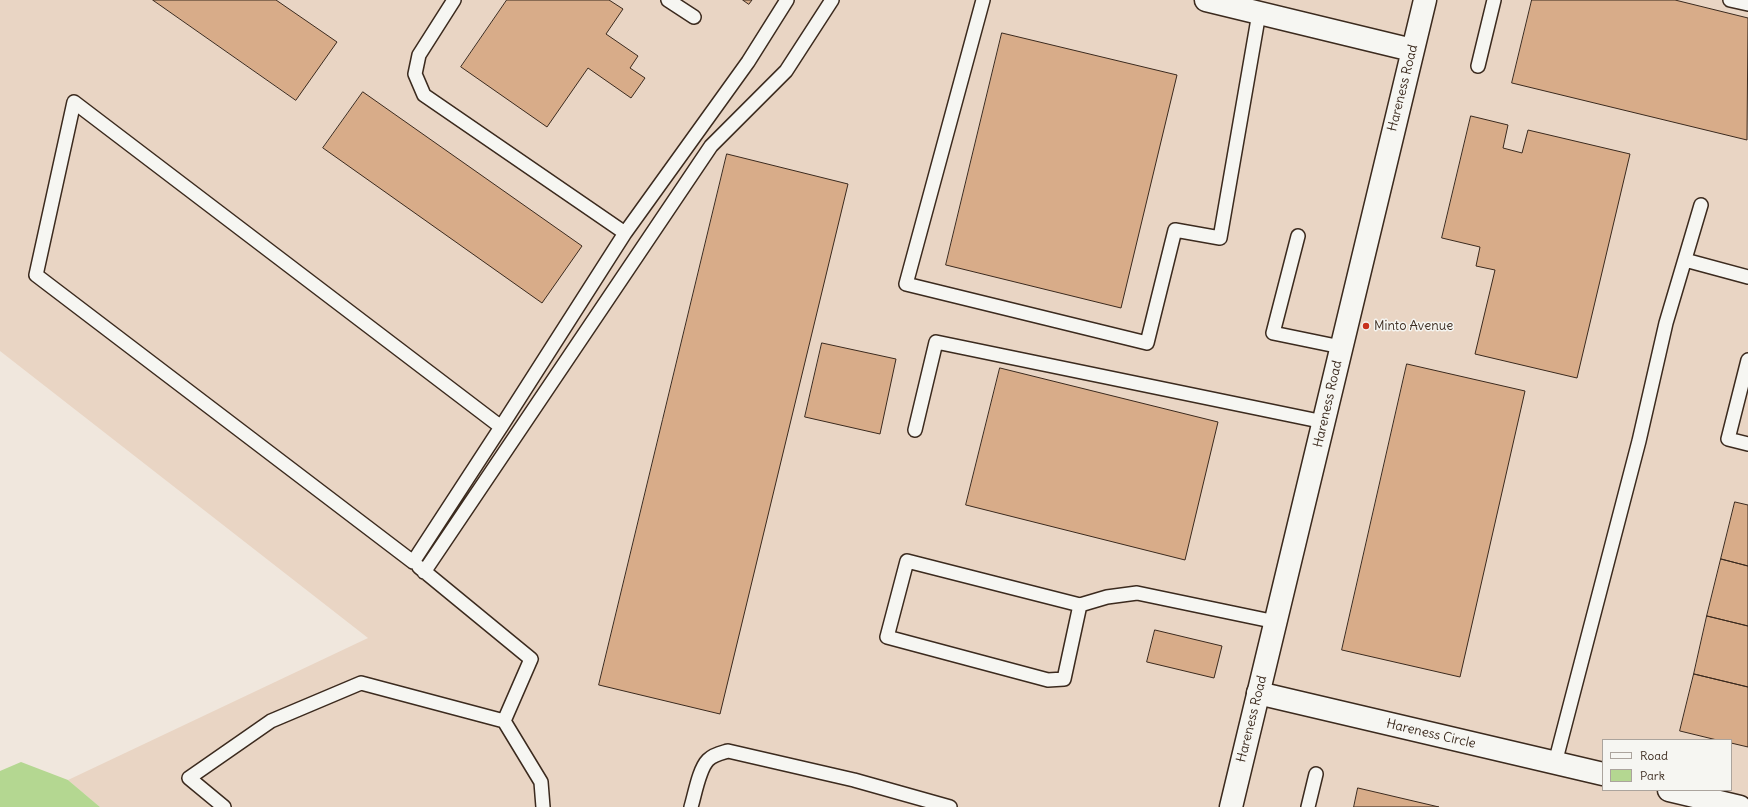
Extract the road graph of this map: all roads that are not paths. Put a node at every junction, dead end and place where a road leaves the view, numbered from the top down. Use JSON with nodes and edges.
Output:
{"nodes":[{"id":1,"x":454,"y":0,"type":"edge"},
{"id":2,"x":668,"y":0,"type":"edge"},
{"id":3,"x":787,"y":0,"type":"edge"},
{"id":4,"x":832,"y":0,"type":"edge"},
{"id":5,"x":983,"y":0,"type":"edge"},
{"id":6,"x":1206,"y":0,"type":"edge"},
{"id":7,"x":1425,"y":0,"type":"edge"},
{"id":8,"x":1494,"y":0,"type":"edge"},
{"id":9,"x":1730,"y":0,"type":"edge"},
{"id":10,"x":1748,"y":4,"type":"edge"},
{"id":11,"x":1259,"y":13,"type":"junction"},
{"id":12,"x":694,"y":17,"type":"dead end"},
{"id":13,"x":1412,"y":50,"type":"junction"},
{"id":14,"x":1478,"y":66,"type":"dead end"},
{"id":15,"x":1701,"y":204,"type":"dead end"},
{"id":16,"x":625,"y":234,"type":"junction"},
{"id":17,"x":1298,"y":236,"type":"dead end"},
{"id":18,"x":1685,"y":260,"type":"junction"},
{"id":19,"x":1748,"y":277,"type":"edge"},
{"id":20,"x":1341,"y":347,"type":"junction"},
{"id":21,"x":1748,"y":360,"type":"edge"},
{"id":22,"x":1324,"y":422,"type":"junction"},
{"id":23,"x":501,"y":427,"type":"junction"},
{"id":24,"x":916,"y":430,"type":"dead end"},
{"id":25,"x":1748,"y":444,"type":"edge"},
{"id":26,"x":413,"y":562,"type":"junction"},
{"id":27,"x":424,"y":572,"type":"junction"},
{"id":28,"x":1080,"y":605,"type":"junction"},
{"id":29,"x":1276,"y":622,"type":"junction"},
{"id":30,"x":1258,"y":693,"type":"junction"},
{"id":31,"x":504,"y":721,"type":"junction"},
{"id":32,"x":1555,"y":763,"type":"junction"},
{"id":33,"x":1316,"y":774,"type":"dead end"},
{"id":34,"x":1602,"y":774,"type":"edge"},
{"id":35,"x":1673,"y":791,"type":"edge"},
{"id":36,"x":922,"y":804,"type":"edge"},
{"id":37,"x":224,"y":807,"type":"edge"},
{"id":38,"x":543,"y":807,"type":"edge"},
{"id":39,"x":691,"y":807,"type":"edge"},
{"id":40,"x":950,"y":807,"type":"edge"},
{"id":41,"x":1231,"y":807,"type":"edge"},
{"id":42,"x":1308,"y":807,"type":"edge"},
{"id":43,"x":1740,"y":807,"type":"edge"}],
"edges":[{"from":1,"to":16,"type":"lane"},
{"from":2,"to":12,"type":"lane"},
{"from":3,"to":16,"type":"lane"},
{"from":4,"to":27,"type":"lane"},
{"from":5,"to":11,"type":"lane"},
{"from":6,"to":11,"type":"main road"},
{"from":7,"to":13,"type":"main road","name":"Hareness Road"},
{"from":8,"to":14,"type":"lane"},
{"from":9,"to":10,"type":"lane"},
{"from":11,"to":13,"type":"main road"},
{"from":13,"to":20,"type":"main road","name":"Hareness Road"},
{"from":15,"to":18,"type":"lane"},
{"from":16,"to":23,"type":"lane"},
{"from":17,"to":20,"type":"lane"},
{"from":18,"to":19,"type":"lane"},
{"from":18,"to":32,"type":"lane"},
{"from":20,"to":22,"type":"main road","name":"Hareness Road"},
{"from":21,"to":25,"type":"lane"},
{"from":22,"to":24,"type":"lane"},
{"from":22,"to":29,"type":"main road","name":"Hareness Road"},
{"from":23,"to":26,"type":"lane"},
{"from":23,"to":26,"type":"lane"},
{"from":26,"to":27,"type":"lane"},
{"from":27,"to":31,"type":"lane"},
{"from":28,"to":28,"type":"lane"},
{"from":28,"to":29,"type":"lane"},
{"from":29,"to":30,"type":"main road","name":"Hareness Road"},
{"from":30,"to":32,"type":"main road","name":"Hareness Circle"},
{"from":30,"to":41,"type":"main road","name":"Hareness Road"},
{"from":31,"to":37,"type":"lane"},
{"from":31,"to":38,"type":"lane"},
{"from":32,"to":34,"type":"main road","name":"Hareness Circle"},
{"from":33,"to":42,"type":"lane"},
{"from":35,"to":43,"type":"main road"},
{"from":36,"to":39,"type":"lane"},
{"from":36,"to":40,"type":"lane"}]}
